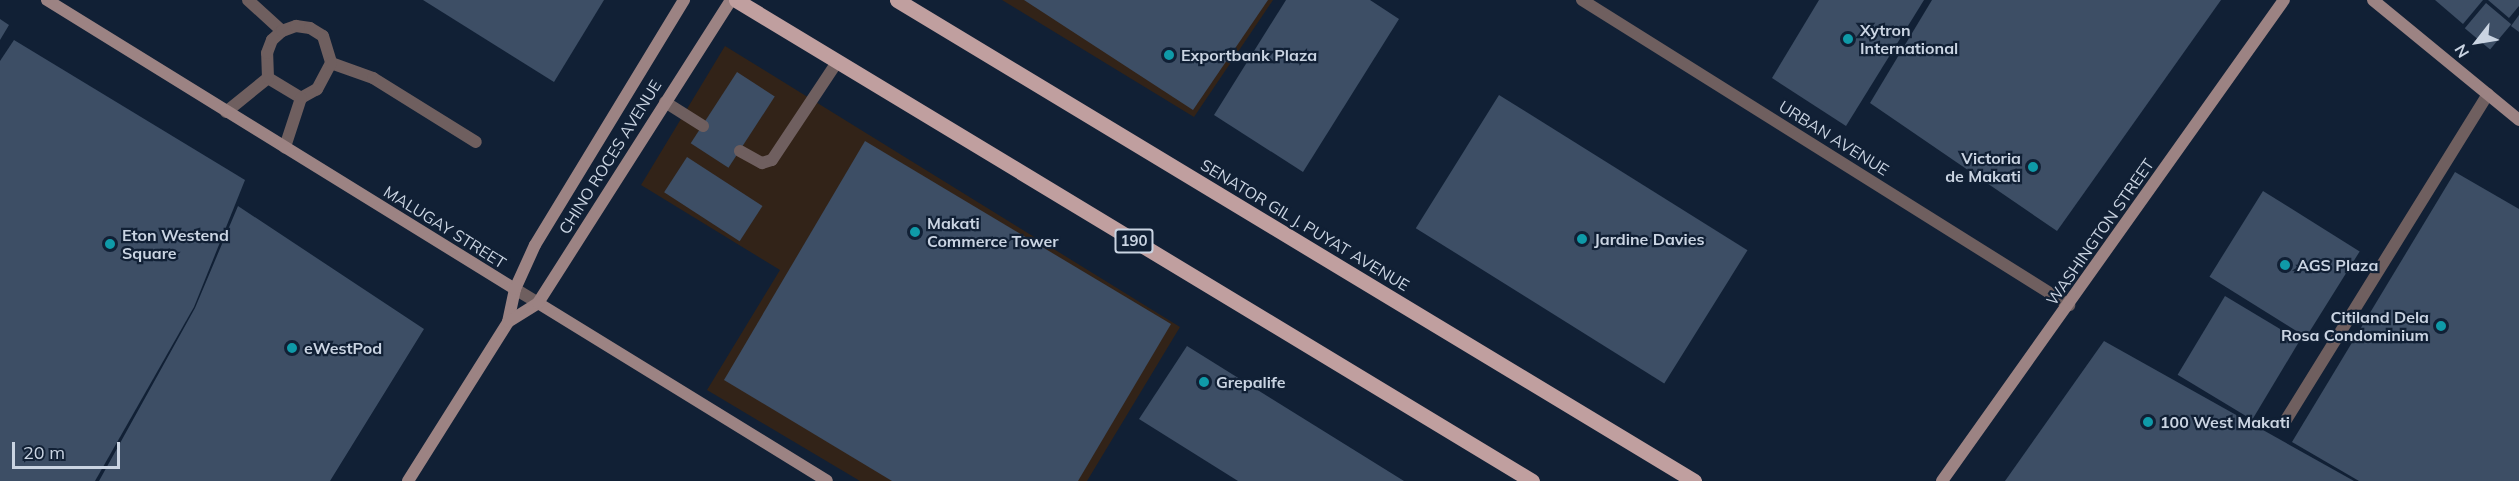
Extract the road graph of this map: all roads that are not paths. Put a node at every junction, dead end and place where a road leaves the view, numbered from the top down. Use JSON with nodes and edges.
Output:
{"nodes":[{"id":1,"x":47,"y":0,"type":"edge"},
{"id":2,"x":248,"y":0,"type":"edge"},
{"id":3,"x":684,"y":0,"type":"edge"},
{"id":4,"x":731,"y":0,"type":"edge"},
{"id":5,"x":736,"y":0,"type":"edge"},
{"id":6,"x":897,"y":0,"type":"edge"},
{"id":7,"x":1582,"y":0,"type":"edge"},
{"id":8,"x":2284,"y":0,"type":"edge"},
{"id":9,"x":2373,"y":0,"type":"edge"},
{"id":10,"x":282,"y":31,"type":"junction"},
{"id":11,"x":837,"y":62,"type":"junction"},
{"id":12,"x":331,"y":63,"type":"junction"},
{"id":13,"x":268,"y":78,"type":"junction"},
{"id":14,"x":2488,"y":94,"type":"junction"},
{"id":15,"x":301,"y":98,"type":"junction"},
{"id":16,"x":664,"y":102,"type":"junction"},
{"id":17,"x":226,"y":112,"type":"junction"},
{"id":18,"x":2519,"y":120,"type":"edge"},
{"id":19,"x":703,"y":126,"type":"dead end"},
{"id":20,"x":476,"y":142,"type":"dead end"},
{"id":21,"x":285,"y":147,"type":"junction"},
{"id":22,"x":740,"y":151,"type":"dead end"},
{"id":23,"x":515,"y":289,"type":"junction"},
{"id":24,"x":538,"y":303,"type":"junction"},
{"id":25,"x":2069,"y":304,"type":"junction"},
{"id":26,"x":508,"y":322,"type":"junction"},
{"id":27,"x":2284,"y":423,"type":"dead end"},
{"id":28,"x":408,"y":481,"type":"edge"},
{"id":29,"x":827,"y":481,"type":"edge"},
{"id":30,"x":1532,"y":481,"type":"edge"},
{"id":31,"x":1694,"y":481,"type":"edge"},
{"id":32,"x":1942,"y":481,"type":"edge"}],
"edges":[{"from":1,"to":17,"type":"street","name":"MALUGAY STREET"},
{"from":2,"to":10,"type":"street"},
{"from":3,"to":23,"type":"street","name":"CHINO ROCES AVENUE"},
{"from":4,"to":16,"type":"street","name":"CHINO ROCES AVENUE"},
{"from":5,"to":11,"type":"main road","number":"190"},
{"from":6,"to":31,"type":"main road","name":"SENATOR GIL J. PUYAT AVENUE"},
{"from":7,"to":25,"type":"street","name":"URBAN AVENUE"},
{"from":8,"to":25,"type":"street","name":"WASHINGTON STREET"},
{"from":9,"to":14,"type":"street"},
{"from":10,"to":12,"type":"street"},
{"from":10,"to":13,"type":"street"},
{"from":11,"to":22,"type":"street"},
{"from":11,"to":30,"type":"main road","number":"190"},
{"from":12,"to":15,"type":"street"},
{"from":12,"to":20,"type":"street"},
{"from":13,"to":15,"type":"street"},
{"from":13,"to":17,"type":"street"},
{"from":14,"to":18,"type":"street"},
{"from":14,"to":27,"type":"street"},
{"from":15,"to":21,"type":"street"},
{"from":16,"to":19,"type":"street"},
{"from":16,"to":24,"type":"street","name":"CHINO ROCES AVENUE"},
{"from":17,"to":21,"type":"street","name":"MALUGAY STREET"},
{"from":21,"to":23,"type":"street","name":"MALUGAY STREET"},
{"from":23,"to":24,"type":"street","name":"MALUGAY STREET"},
{"from":23,"to":26,"type":"street","name":"CHINO ROCES AVENUE"},
{"from":24,"to":26,"type":"street","name":"CHINO ROCES AVENUE"},
{"from":24,"to":29,"type":"street","name":"MALUGAY STREET"},
{"from":25,"to":32,"type":"street","name":"WASHINGTON STREET"},
{"from":26,"to":28,"type":"street","name":"CHINO ROCES AVENUE"}]}
